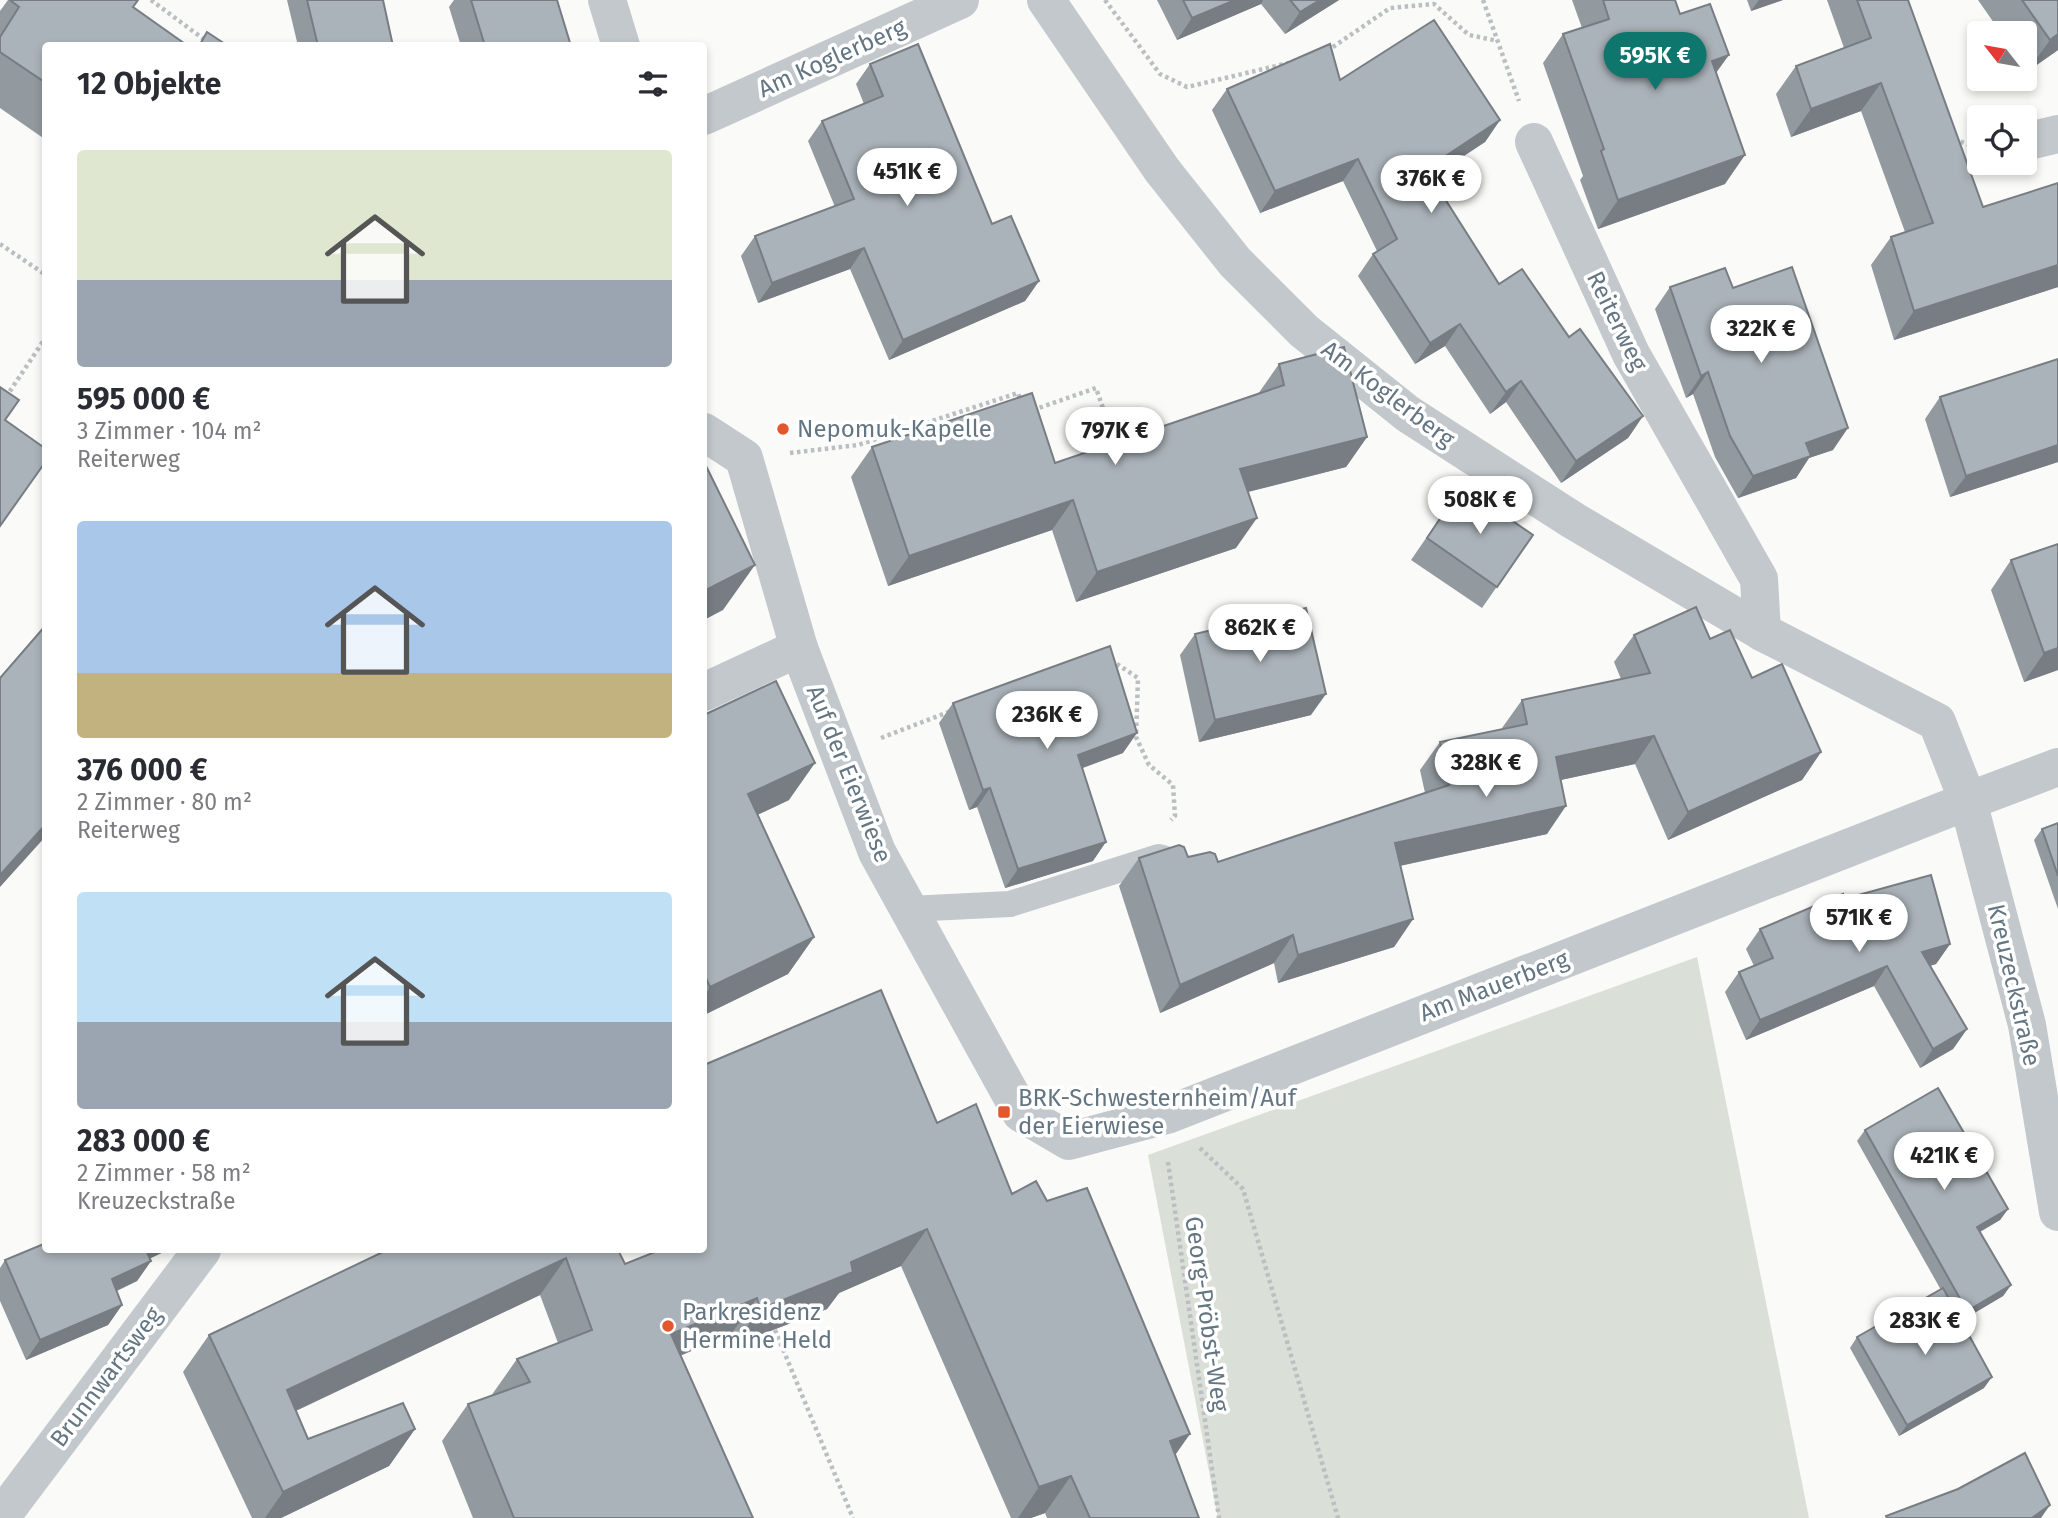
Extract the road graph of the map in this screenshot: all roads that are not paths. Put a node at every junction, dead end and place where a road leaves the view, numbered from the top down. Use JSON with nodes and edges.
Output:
{"nodes":[{"id":1,"x":607,"y":0,"type":"edge"},
{"id":2,"x":960,"y":0,"type":"edge"},
{"id":3,"x":1046,"y":0,"type":"edge"},
{"id":4,"x":620,"y":42,"type":"edge"},
{"id":5,"x":707,"y":115,"type":"edge"},
{"id":6,"x":2058,"y":134,"type":"edge"},
{"id":7,"x":2037,"y":139,"type":"edge"},
{"id":8,"x":1534,"y":142,"type":"road end"},
{"id":9,"x":707,"y":434,"type":"edge"},
{"id":10,"x":1762,"y":632,"type":"junction"},
{"id":11,"x":799,"y":648,"type":"junction"},
{"id":12,"x":707,"y":691,"type":"edge"},
{"id":13,"x":2058,"y":767,"type":"edge"},
{"id":14,"x":1968,"y":800,"type":"junction"},
{"id":15,"x":1184,"y":863,"type":"edge"},
{"id":16,"x":909,"y":909,"type":"junction"},
{"id":17,"x":1021,"y":1114,"type":"joint"},
{"id":18,"x":2058,"y":1212,"type":"edge"},
{"id":19,"x":200,"y":1253,"type":"edge"},
{"id":20,"x":10,"y":1505,"type":"dead end"}],
"edges":[{"from":1,"to":4,"type":"street"},
{"from":2,"to":5,"type":"street","name":"Am Koglerberg"},
{"from":3,"to":10,"type":"street","name":"Am Koglerberg"},
{"from":6,"to":7,"type":"street"},
{"from":8,"to":10,"type":"street","name":"Reiterweg"},
{"from":9,"to":11,"type":"street","name":"Auf der Eierwiese"},
{"from":10,"to":14,"type":"street","name":"Am Koglerberg"},
{"from":11,"to":12,"type":"street"},
{"from":11,"to":16,"type":"street","name":"Auf der Eierwiese"},
{"from":13,"to":14,"type":"street"},
{"from":14,"to":17,"type":"street","name":"Am Mauerberg"},
{"from":14,"to":18,"type":"street","name":"Kreuzeckstraße"},
{"from":15,"to":16,"type":"lane"},
{"from":16,"to":17,"type":"street","name":"Auf der Eierwiese"},
{"from":19,"to":20,"type":"street","name":"Brunnwartsweg"}]}
